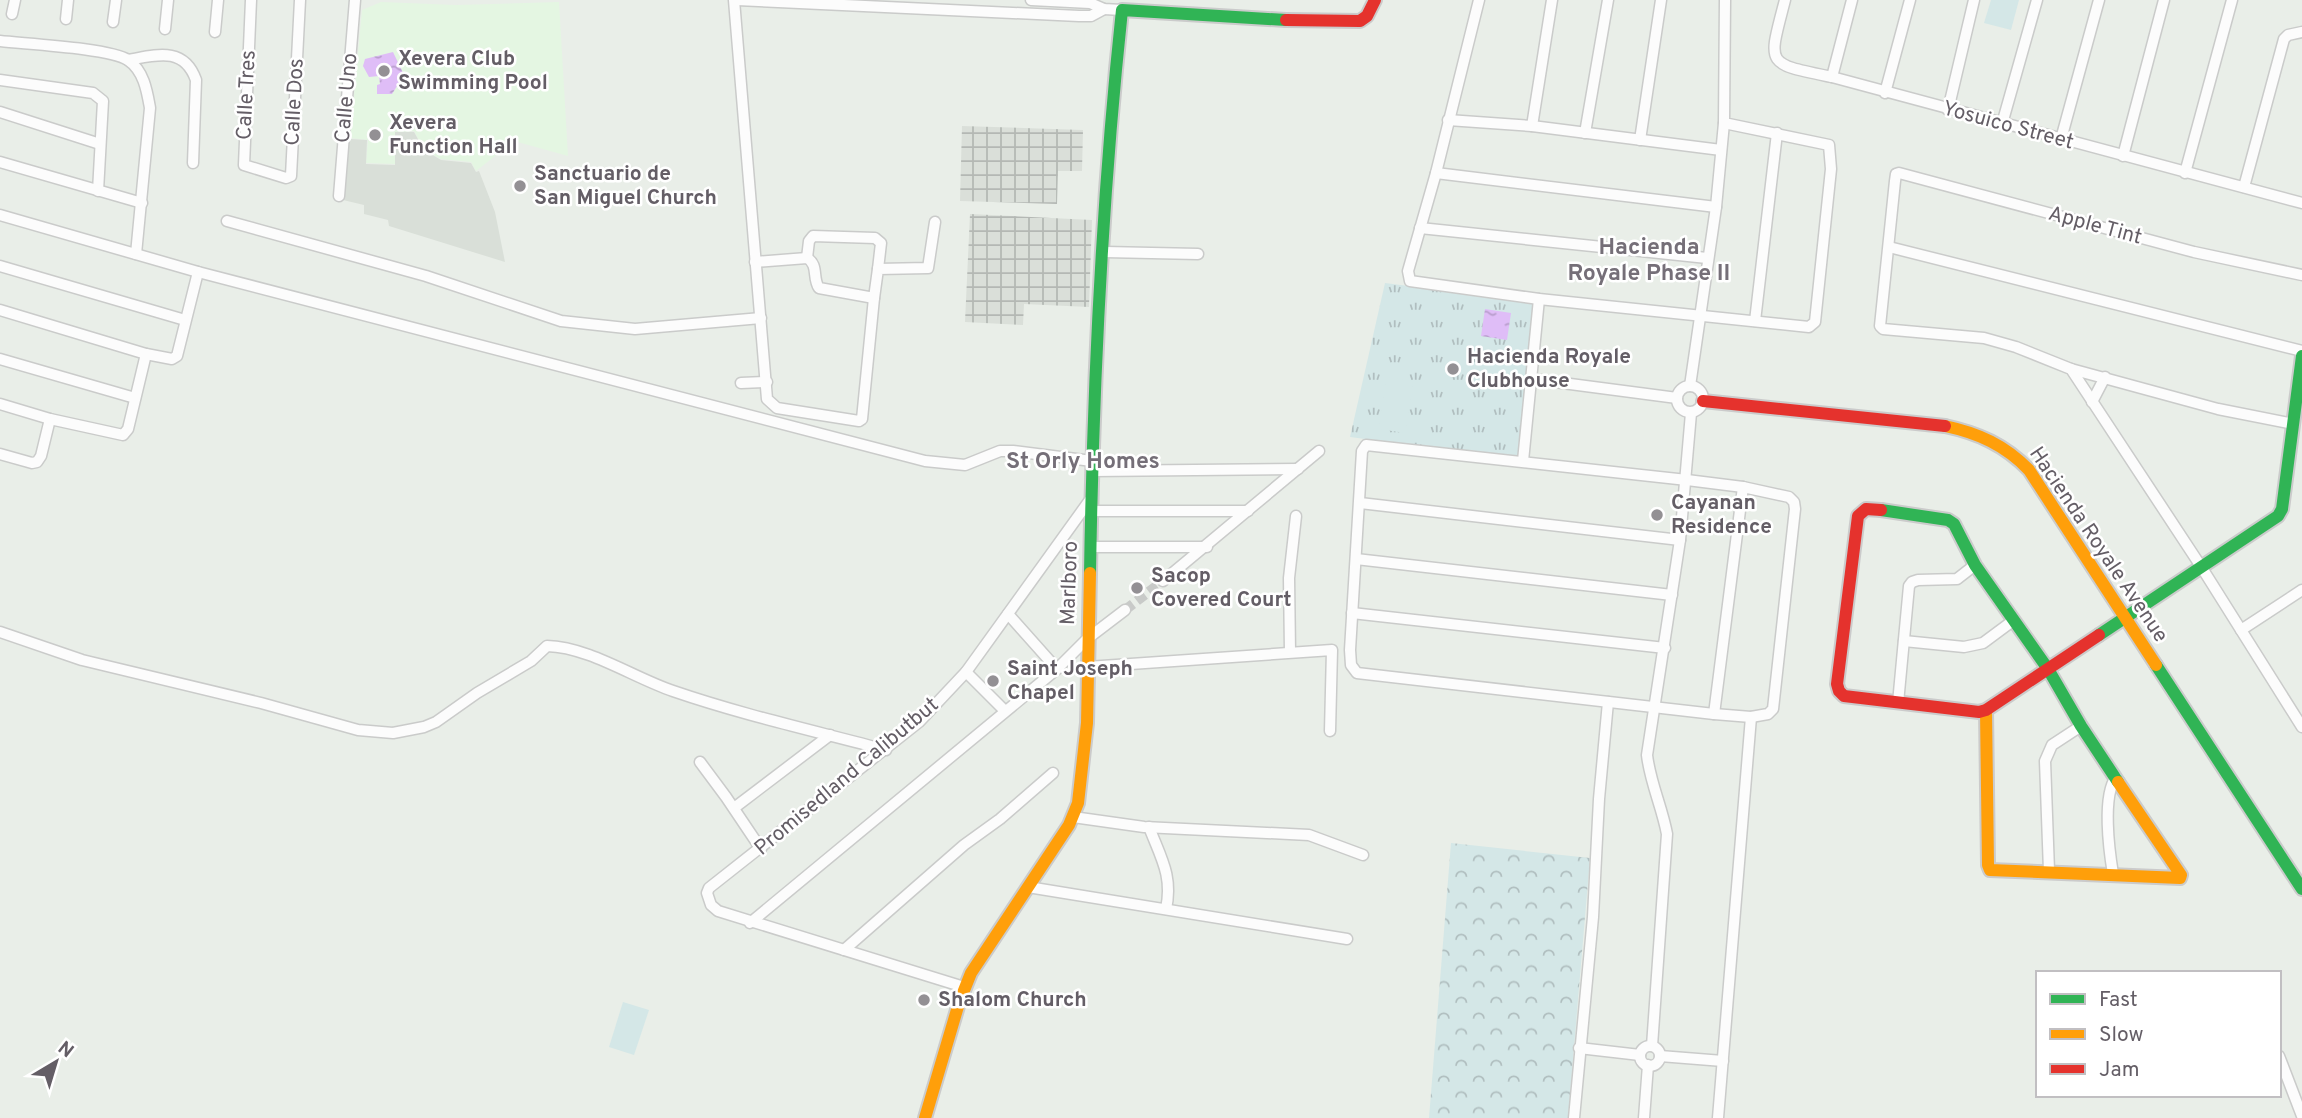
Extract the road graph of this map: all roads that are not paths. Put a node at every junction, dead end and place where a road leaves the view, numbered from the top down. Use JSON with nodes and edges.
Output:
{"nodes":[{"id":1,"x":15,"y":0,"type":"edge"},
{"id":2,"x":68,"y":0,"type":"edge"},
{"id":3,"x":116,"y":0,"type":"edge"},
{"id":4,"x":168,"y":0,"type":"edge"},
{"id":5,"x":218,"y":0,"type":"edge"},
{"id":6,"x":251,"y":0,"type":"edge"},
{"id":7,"x":300,"y":0,"type":"edge"},
{"id":8,"x":355,"y":0,"type":"edge"},
{"id":9,"x":735,"y":0,"type":"edge"},
{"id":10,"x":1031,"y":0,"type":"edge"},
{"id":11,"x":1375,"y":0,"type":"edge"},
{"id":12,"x":1479,"y":0,"type":"edge"},
{"id":13,"x":1552,"y":0,"type":"edge"},
{"id":14,"x":1608,"y":0,"type":"edge"},
{"id":15,"x":1661,"y":0,"type":"edge"},
{"id":16,"x":1725,"y":0,"type":"edge"},
{"id":17,"x":1786,"y":0,"type":"edge"},
{"id":18,"x":1852,"y":0,"type":"edge"},
{"id":19,"x":1910,"y":0,"type":"edge"},
{"id":20,"x":1974,"y":0,"type":"edge"},
{"id":21,"x":2037,"y":0,"type":"edge"},
{"id":22,"x":2099,"y":0,"type":"edge"},
{"id":23,"x":2164,"y":0,"type":"edge"},
{"id":24,"x":2232,"y":0,"type":"edge"},
{"id":25,"x":803,"y":2,"type":"edge"},
{"id":26,"x":1104,"y":9,"type":"junction"},
{"id":27,"x":1122,"y":10,"type":"junction"},
{"id":28,"x":12,"y":14,"type":"dead end"},
{"id":29,"x":66,"y":19,"type":"dead end"},
{"id":30,"x":113,"y":22,"type":"dead end"},
{"id":31,"x":165,"y":29,"type":"dead end"},
{"id":32,"x":215,"y":32,"type":"dead end"},
{"id":33,"x":2302,"y":32,"type":"edge"},
{"id":34,"x":0,"y":41,"type":"edge"},
{"id":35,"x":128,"y":60,"type":"junction"},
{"id":36,"x":1832,"y":77,"type":"junction"},
{"id":37,"x":0,"y":80,"type":"edge"},
{"id":38,"x":1885,"y":93,"type":"junction"},
{"id":39,"x":1948,"y":110,"type":"junction"},
{"id":40,"x":0,"y":112,"type":"edge"},
{"id":41,"x":1448,"y":120,"type":"junction"},
{"id":42,"x":1724,"y":123,"type":"junction"},
{"id":43,"x":2002,"y":124,"type":"junction"},
{"id":44,"x":1532,"y":126,"type":"junction"},
{"id":45,"x":1585,"y":133,"type":"junction"},
{"id":46,"x":1777,"y":133,"type":"junction"},
{"id":47,"x":2061,"y":139,"type":"junction"},
{"id":48,"x":1640,"y":141,"type":"junction"},
{"id":49,"x":100,"y":144,"type":"junction"},
{"id":50,"x":1721,"y":149,"type":"junction"},
{"id":51,"x":2123,"y":156,"type":"junction"},
{"id":52,"x":0,"y":162,"type":"edge"},
{"id":53,"x":193,"y":163,"type":"dead end"},
{"id":54,"x":266,"y":173,"type":"joint"},
{"id":55,"x":1436,"y":173,"type":"junction"},
{"id":56,"x":2185,"y":173,"type":"junction"},
{"id":57,"x":2244,"y":187,"type":"junction"},
{"id":58,"x":98,"y":191,"type":"junction"},
{"id":59,"x":339,"y":196,"type":"dead end"},
{"id":60,"x":142,"y":203,"type":"junction"},
{"id":61,"x":2302,"y":204,"type":"edge"},
{"id":62,"x":1716,"y":207,"type":"junction"},
{"id":63,"x":0,"y":215,"type":"edge"},
{"id":64,"x":227,"y":221,"type":"dead end"},
{"id":65,"x":935,"y":222,"type":"dead end"},
{"id":66,"x":1420,"y":228,"type":"junction"},
{"id":67,"x":1889,"y":247,"type":"junction"},
{"id":68,"x":1105,"y":252,"type":"junction"},
{"id":69,"x":135,"y":254,"type":"junction"},
{"id":70,"x":1198,"y":254,"type":"dead end"},
{"id":71,"x":807,"y":258,"type":"junction"},
{"id":72,"x":1707,"y":258,"type":"junction"},
{"id":73,"x":755,"y":262,"type":"junction"},
{"id":74,"x":0,"y":266,"type":"edge"},
{"id":75,"x":878,"y":269,"type":"junction"},
{"id":76,"x":198,"y":272,"type":"junction"},
{"id":77,"x":2302,"y":275,"type":"edge"},
{"id":78,"x":874,"y":298,"type":"junction"},
{"id":79,"x":1539,"y":299,"type":"junction"},
{"id":80,"x":0,"y":310,"type":"edge"},
{"id":81,"x":1702,"y":316,"type":"junction"},
{"id":82,"x":761,"y":318,"type":"junction"},
{"id":83,"x":186,"y":320,"type":"junction"},
{"id":84,"x":1755,"y":321,"type":"junction"},
{"id":85,"x":2302,"y":353,"type":"edge"},
{"id":86,"x":146,"y":354,"type":"junction"},
{"id":87,"x":0,"y":359,"type":"edge"},
{"id":88,"x":2071,"y":369,"type":"junction"},
{"id":89,"x":2105,"y":377,"type":"junction"},
{"id":90,"x":1532,"y":379,"type":"junction"},
{"id":91,"x":767,"y":382,"type":"junction"},
{"id":92,"x":741,"y":383,"type":"dead end"},
{"id":93,"x":1690,"y":386,"type":"junction"},
{"id":94,"x":135,"y":398,"type":"junction"},
{"id":95,"x":1677,"y":398,"type":"junction"},
{"id":96,"x":1703,"y":401,"type":"junction"},
{"id":97,"x":2092,"y":402,"type":"junction"},
{"id":98,"x":0,"y":404,"type":"edge"},
{"id":99,"x":1691,"y":412,"type":"junction"},
{"id":100,"x":50,"y":419,"type":"junction"},
{"id":101,"x":2294,"y":425,"type":"junction"},
{"id":102,"x":1319,"y":451,"type":"dead end"},
{"id":103,"x":0,"y":454,"type":"edge"},
{"id":104,"x":1523,"y":461,"type":"junction"},
{"id":105,"x":1092,"y":466,"type":"junction"},
{"id":106,"x":1298,"y":469,"type":"junction"},
{"id":107,"x":1687,"y":480,"type":"junction"},
{"id":108,"x":1743,"y":487,"type":"junction"},
{"id":109,"x":1092,"y":496,"type":"junction"},
{"id":110,"x":1360,"y":503,"type":"junction"},
{"id":111,"x":1091,"y":511,"type":"junction"},
{"id":112,"x":1248,"y":511,"type":"junction"},
{"id":113,"x":1296,"y":516,"type":"dead end"},
{"id":114,"x":1681,"y":540,"type":"junction"},
{"id":115,"x":1091,"y":547,"type":"junction"},
{"id":116,"x":1207,"y":547,"type":"junction"},
{"id":117,"x":1356,"y":559,"type":"junction"},
{"id":118,"x":1975,"y":565,"type":"junction"},
{"id":119,"x":2202,"y":568,"type":"junction"},
{"id":120,"x":1163,"y":582,"type":"tunnel mouth"},
{"id":121,"x":2302,"y":590,"type":"edge"},
{"id":122,"x":1672,"y":595,"type":"junction"},
{"id":123,"x":1125,"y":610,"type":"tunnel mouth"},
{"id":124,"x":1352,"y":613,"type":"junction"},
{"id":125,"x":1008,"y":614,"type":"junction"},
{"id":126,"x":2126,"y":619,"type":"junction"},
{"id":127,"x":2014,"y":620,"type":"junction"},
{"id":128,"x":2241,"y":630,"type":"junction"},
{"id":129,"x":0,"y":632,"type":"edge"},
{"id":130,"x":1087,"y":639,"type":"junction"},
{"id":131,"x":1904,"y":641,"type":"junction"},
{"id":132,"x":1665,"y":649,"type":"junction"},
{"id":133,"x":1290,"y":652,"type":"junction"},
{"id":134,"x":1087,"y":667,"type":"junction"},
{"id":135,"x":2048,"y":668,"type":"junction"},
{"id":136,"x":1057,"y":669,"type":"junction"},
{"id":137,"x":967,"y":672,"type":"junction"},
{"id":138,"x":1608,"y":702,"type":"junction"},
{"id":139,"x":1898,"y":703,"type":"junction"},
{"id":140,"x":1653,"y":708,"type":"junction"},
{"id":141,"x":1986,"y":710,"type":"junction"},
{"id":142,"x":1006,"y":711,"type":"junction"},
{"id":143,"x":1714,"y":714,"type":"junction"},
{"id":144,"x":1751,"y":717,"type":"junction"},
{"id":145,"x":2081,"y":726,"type":"junction"},
{"id":146,"x":2302,"y":727,"type":"edge"},
{"id":147,"x":1329,"y":731,"type":"dead end"},
{"id":148,"x":830,"y":735,"type":"junction"},
{"id":149,"x":886,"y":750,"type":"junction"},
{"id":150,"x":699,"y":762,"type":"dead end"},
{"id":151,"x":1053,"y":773,"type":"dead end"},
{"id":152,"x":2116,"y":776,"type":"junction"},
{"id":153,"x":734,"y":808,"type":"junction"},
{"id":154,"x":1073,"y":817,"type":"junction"},
{"id":155,"x":1149,"y":827,"type":"junction"},
{"id":156,"x":761,"y":849,"type":"junction"},
{"id":157,"x":1363,"y":855,"type":"dead end"},
{"id":158,"x":2049,"y":871,"type":"junction"},
{"id":159,"x":2113,"y":874,"type":"junction"},
{"id":160,"x":1028,"y":887,"type":"junction"},
{"id":161,"x":2302,"y":889,"type":"edge"},
{"id":162,"x":1166,"y":909,"type":"junction"},
{"id":163,"x":750,"y":923,"type":"junction"},
{"id":164,"x":1347,"y":939,"type":"dead end"},
{"id":165,"x":844,"y":950,"type":"junction"},
{"id":166,"x":964,"y":987,"type":"junction"},
{"id":167,"x":1652,"y":1046,"type":"junction"},
{"id":168,"x":1578,"y":1048,"type":"junction"},
{"id":169,"x":1640,"y":1055,"type":"junction"},
{"id":170,"x":1660,"y":1056,"type":"junction"},
{"id":171,"x":1723,"y":1061,"type":"junction"},
{"id":172,"x":2281,"y":1061,"type":"edge"},
{"id":173,"x":1647,"y":1065,"type":"junction"},
{"id":174,"x":2302,"y":1116,"type":"edge"},
{"id":175,"x":925,"y":1118,"type":"edge"},
{"id":176,"x":1574,"y":1118,"type":"edge"},
{"id":177,"x":1644,"y":1118,"type":"edge"},
{"id":178,"x":1718,"y":1118,"type":"edge"}],
"edges":[{"from":1,"to":28,"type":"street"},
{"from":2,"to":29,"type":"street"},
{"from":3,"to":30,"type":"street"},
{"from":4,"to":31,"type":"street"},
{"from":5,"to":32,"type":"street"},
{"from":6,"to":54,"type":"street","name":"Calle Tres"},
{"from":7,"to":54,"type":"street","name":"Calle Dos"},
{"from":8,"to":59,"type":"street","name":"Calle Uno"},
{"from":9,"to":25,"type":"street"},
{"from":9,"to":73,"type":"street"},
{"from":10,"to":26,"type":"street"},
{"from":11,"to":27,"type":"street"},
{"from":12,"to":41,"type":"street"},
{"from":13,"to":44,"type":"street"},
{"from":14,"to":45,"type":"street"},
{"from":15,"to":48,"type":"street"},
{"from":16,"to":42,"type":"street"},
{"from":17,"to":36,"type":"street","name":"Yosuico Street"},
{"from":18,"to":36,"type":"street"},
{"from":19,"to":38,"type":"street"},
{"from":20,"to":39,"type":"street"},
{"from":21,"to":43,"type":"street"},
{"from":22,"to":47,"type":"street"},
{"from":23,"to":51,"type":"street"},
{"from":24,"to":56,"type":"street"},
{"from":25,"to":26,"type":"street"},
{"from":26,"to":27,"type":"street"},
{"from":27,"to":68,"type":"street","name":"Marlboro"},
{"from":33,"to":57,"type":"street"},
{"from":34,"to":35,"type":"street"},
{"from":35,"to":53,"type":"street"},
{"from":35,"to":60,"type":"street"},
{"from":36,"to":38,"type":"street","name":"Yosuico Street"},
{"from":37,"to":49,"type":"street"},
{"from":38,"to":39,"type":"street","name":"Yosuico Street"},
{"from":39,"to":43,"type":"street","name":"Yosuico Street"},
{"from":40,"to":49,"type":"street"},
{"from":41,"to":44,"type":"street"},
{"from":41,"to":55,"type":"street"},
{"from":42,"to":46,"type":"street"},
{"from":42,"to":50,"type":"street"},
{"from":43,"to":47,"type":"street","name":"Yosuico Street"},
{"from":44,"to":45,"type":"street"},
{"from":45,"to":48,"type":"street"},
{"from":46,"to":84,"type":"street"},
{"from":46,"to":84,"type":"street"},
{"from":47,"to":51,"type":"street","name":"Yosuico Street"},
{"from":48,"to":50,"type":"street"},
{"from":49,"to":58,"type":"street"},
{"from":50,"to":62,"type":"street"},
{"from":51,"to":56,"type":"street","name":"Yosuico Street"},
{"from":52,"to":58,"type":"street"},
{"from":55,"to":62,"type":"street"},
{"from":55,"to":66,"type":"street"},
{"from":56,"to":57,"type":"street","name":"Yosuico Street"},
{"from":57,"to":61,"type":"street","name":"Yosuico Street"},
{"from":58,"to":60,"type":"street"},
{"from":60,"to":69,"type":"street"},
{"from":62,"to":72,"type":"street"},
{"from":63,"to":69,"type":"street"},
{"from":64,"to":82,"type":"street"},
{"from":65,"to":75,"type":"street"},
{"from":66,"to":72,"type":"street"},
{"from":66,"to":79,"type":"street"},
{"from":67,"to":77,"type":"street","name":"Apple Tint"},
{"from":67,"to":85,"type":"street"},
{"from":67,"to":88,"type":"street"},
{"from":68,"to":70,"type":"street"},
{"from":68,"to":105,"type":"street","name":"Marlboro"},
{"from":69,"to":76,"type":"street"},
{"from":71,"to":73,"type":"street"},
{"from":71,"to":75,"type":"street"},
{"from":71,"to":78,"type":"street"},
{"from":72,"to":81,"type":"street"},
{"from":73,"to":82,"type":"street"},
{"from":74,"to":83,"type":"street"},
{"from":75,"to":78,"type":"street"},
{"from":76,"to":83,"type":"street"},
{"from":76,"to":105,"type":"street"},
{"from":78,"to":91,"type":"street"},
{"from":79,"to":81,"type":"street"},
{"from":79,"to":90,"type":"street"},
{"from":80,"to":86,"type":"street"},
{"from":81,"to":84,"type":"street"},
{"from":81,"to":93,"type":"street"},
{"from":82,"to":91,"type":"street"},
{"from":83,"to":86,"type":"street"},
{"from":85,"to":101,"type":"street"},
{"from":86,"to":94,"type":"street"},
{"from":87,"to":94,"type":"street"},
{"from":88,"to":89,"type":"street"},
{"from":88,"to":97,"type":"street"},
{"from":89,"to":97,"type":"street"},
{"from":89,"to":101,"type":"street"},
{"from":90,"to":95,"type":"street"},
{"from":90,"to":104,"type":"street"},
{"from":91,"to":92,"type":"street"},
{"from":93,"to":95,"type":"street"},
{"from":93,"to":96,"type":"street"},
{"from":94,"to":100,"type":"street"},
{"from":95,"to":99,"type":"street"},
{"from":96,"to":99,"type":"street"},
{"from":96,"to":126,"type":"street","name":"Hacienda Royale Avenue"},
{"from":97,"to":119,"type":"street"},
{"from":98,"to":100,"type":"street"},
{"from":99,"to":107,"type":"street"},
{"from":100,"to":103,"type":"street"},
{"from":101,"to":119,"type":"street"},
{"from":102,"to":106,"type":"street"},
{"from":104,"to":107,"type":"street"},
{"from":104,"to":110,"type":"street"},
{"from":105,"to":106,"type":"street"},
{"from":105,"to":109,"type":"street","name":"Marlboro"},
{"from":106,"to":112,"type":"street"},
{"from":107,"to":108,"type":"street"},
{"from":107,"to":114,"type":"street"},
{"from":108,"to":143,"type":"street"},
{"from":108,"to":144,"type":"street"},
{"from":109,"to":111,"type":"street","name":"Marlboro"},
{"from":109,"to":125,"type":"street","name":"Promisedland Calibutbut"},
{"from":110,"to":114,"type":"street"},
{"from":110,"to":117,"type":"street"},
{"from":111,"to":112,"type":"street"},
{"from":111,"to":115,"type":"street","name":"Marlboro"},
{"from":112,"to":116,"type":"street"},
{"from":113,"to":133,"type":"street"},
{"from":114,"to":122,"type":"street"},
{"from":115,"to":116,"type":"street"},
{"from":115,"to":130,"type":"street","name":"Marlboro"},
{"from":116,"to":120,"type":"street"},
{"from":117,"to":122,"type":"street"},
{"from":117,"to":124,"type":"street"},
{"from":118,"to":127,"type":"street"},
{"from":118,"to":131,"type":"street"},
{"from":118,"to":139,"type":"street"},
{"from":119,"to":126,"type":"street"},
{"from":119,"to":128,"type":"street"},
{"from":121,"to":128,"type":"street"},
{"from":122,"to":132,"type":"street"},
{"from":123,"to":130,"type":"street"},
{"from":124,"to":132,"type":"street"},
{"from":124,"to":138,"type":"street"},
{"from":125,"to":136,"type":"street"},
{"from":125,"to":137,"type":"street","name":"Promisedland Calibutbut"},
{"from":126,"to":135,"type":"street"},
{"from":126,"to":161,"type":"street","name":"Hacienda Royale Avenue"},
{"from":127,"to":131,"type":"street"},
{"from":127,"to":135,"type":"street"},
{"from":128,"to":146,"type":"street"},
{"from":129,"to":148,"type":"street"},
{"from":130,"to":134,"type":"street","name":"Marlboro"},
{"from":130,"to":136,"type":"street"},
{"from":131,"to":139,"type":"street"},
{"from":132,"to":140,"type":"street"},
{"from":133,"to":134,"type":"street"},
{"from":133,"to":147,"type":"street"},
{"from":134,"to":154,"type":"street","name":"Marlboro"},
{"from":135,"to":141,"type":"street"},
{"from":135,"to":145,"type":"street"},
{"from":136,"to":142,"type":"street"},
{"from":137,"to":142,"type":"street"},
{"from":137,"to":149,"type":"street","name":"Promisedland Calibutbut"},
{"from":138,"to":140,"type":"street"},
{"from":138,"to":168,"type":"street"},
{"from":139,"to":141,"type":"street"},
{"from":140,"to":143,"type":"street"},
{"from":140,"to":167,"type":"street"},
{"from":141,"to":158,"type":"street"},
{"from":142,"to":163,"type":"street"},
{"from":143,"to":144,"type":"street"},
{"from":144,"to":171,"type":"street"},
{"from":145,"to":152,"type":"street"},
{"from":145,"to":158,"type":"street"},
{"from":148,"to":149,"type":"street"},
{"from":148,"to":153,"type":"street"},
{"from":149,"to":156,"type":"street","name":"Promisedland Calibutbut"},
{"from":150,"to":153,"type":"street"},
{"from":151,"to":165,"type":"street"},
{"from":152,"to":159,"type":"street"},
{"from":152,"to":159,"type":"street"},
{"from":153,"to":156,"type":"street"},
{"from":154,"to":155,"type":"street"},
{"from":154,"to":160,"type":"street","name":"Marlboro"},
{"from":155,"to":157,"type":"street"},
{"from":155,"to":162,"type":"street"},
{"from":156,"to":163,"type":"street","name":"Promisedland Calibutbut"},
{"from":158,"to":159,"type":"street"},
{"from":160,"to":162,"type":"street"},
{"from":160,"to":166,"type":"street","name":"Marlboro"},
{"from":162,"to":164,"type":"street"},
{"from":163,"to":165,"type":"street","name":"Promisedland Calibutbut"},
{"from":165,"to":166,"type":"street","name":"Promisedland Calibutbut"},
{"from":166,"to":175,"type":"street","name":"Marlboro"},
{"from":167,"to":169,"type":"street"},
{"from":167,"to":170,"type":"street"},
{"from":168,"to":169,"type":"street"},
{"from":168,"to":176,"type":"street"},
{"from":169,"to":173,"type":"street"},
{"from":170,"to":171,"type":"street"},
{"from":170,"to":173,"type":"street"},
{"from":171,"to":178,"type":"street"},
{"from":172,"to":174,"type":"street"},
{"from":173,"to":177,"type":"street"}]}
